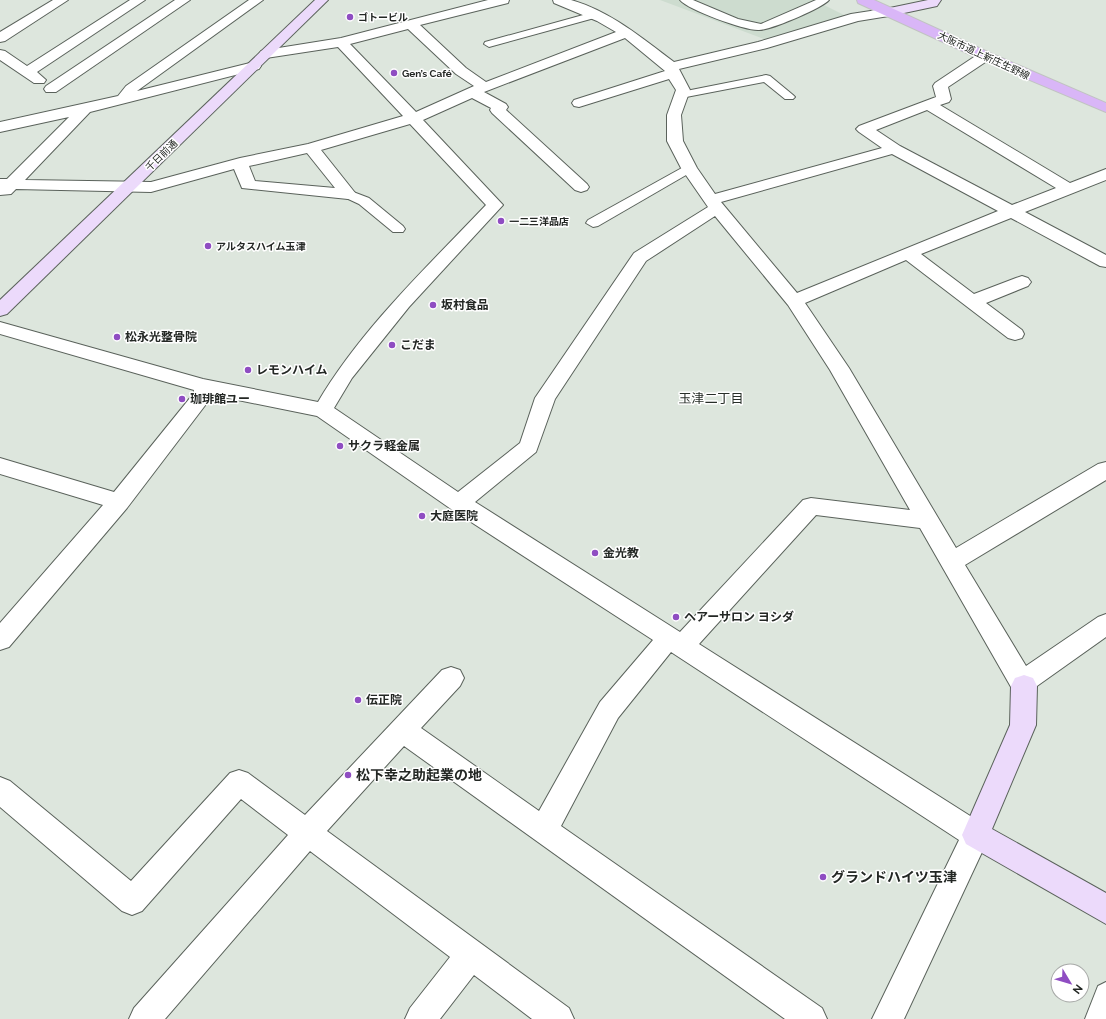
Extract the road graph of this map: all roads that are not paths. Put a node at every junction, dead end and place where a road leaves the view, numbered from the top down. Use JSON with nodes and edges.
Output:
{"nodes":[{"id":1,"x":62,"y":0,"type":"edge"},
{"id":2,"x":140,"y":0,"type":"edge"},
{"id":3,"x":257,"y":0,"type":"edge"},
{"id":4,"x":322,"y":0,"type":"edge"},
{"id":5,"x":503,"y":0,"type":"edge"},
{"id":6,"x":559,"y":0,"type":"edge"},
{"id":7,"x":685,"y":0,"type":"edge"},
{"id":8,"x":824,"y":0,"type":"edge"},
{"id":9,"x":863,"y":0,"type":"edge"},
{"id":10,"x":935,"y":0,"type":"edge"},
{"id":11,"x":178,"y":4,"type":"edge"},
{"id":12,"x":890,"y":12,"type":"junction"},
{"id":13,"x":594,"y":15,"type":"junction"},
{"id":14,"x":412,"y":25,"type":"junction"},
{"id":15,"x":627,"y":34,"type":"junction"},
{"id":16,"x":0,"y":38,"type":"edge"},
{"id":17,"x":341,"y":42,"type":"junction"},
{"id":18,"x":489,"y":44,"type":"dead end"},
{"id":19,"x":0,"y":54,"type":"edge"},
{"id":20,"x":266,"y":54,"type":"junction"},
{"id":21,"x":985,"y":56,"type":"junction"},
{"id":22,"x":254,"y":66,"type":"junction"},
{"id":23,"x":672,"y":70,"type":"junction"},
{"id":24,"x":27,"y":72,"type":"junction"},
{"id":25,"x":51,"y":88,"type":"junction"},
{"id":26,"x":478,"y":89,"type":"junction"},
{"id":27,"x":681,"y":96,"type":"junction"},
{"id":28,"x":789,"y":97,"type":"dead end"},
{"id":29,"x":122,"y":100,"type":"junction"},
{"id":30,"x":579,"y":103,"type":"dead end"},
{"id":31,"x":929,"y":106,"type":"junction"},
{"id":32,"x":1106,"y":108,"type":"edge"},
{"id":33,"x":82,"y":109,"type":"junction"},
{"id":34,"x":414,"y":118,"type":"junction"},
{"id":35,"x":0,"y":128,"type":"edge"},
{"id":36,"x":311,"y":148,"type":"junction"},
{"id":37,"x":894,"y":149,"type":"junction"},
{"id":38,"x":240,"y":163,"type":"junction"},
{"id":39,"x":689,"y":168,"type":"junction"},
{"id":40,"x":1106,"y":174,"type":"edge"},
{"id":41,"x":6,"y":184,"type":"edge"},
{"id":42,"x":128,"y":187,"type":"junction"},
{"id":43,"x":581,"y":187,"type":"dead end"},
{"id":44,"x":1069,"y":189,"type":"junction"},
{"id":45,"x":348,"y":194,"type":"junction"},
{"id":46,"x":0,"y":196,"type":"edge"},
{"id":47,"x":715,"y":204,"type":"junction"},
{"id":48,"x":1013,"y":212,"type":"junction"},
{"id":49,"x":593,"y":223,"type":"dead end"},
{"id":50,"x":398,"y":229,"type":"dead end"},
{"id":51,"x":908,"y":253,"type":"junction"},
{"id":52,"x":1106,"y":262,"type":"edge"},
{"id":53,"x":1022,"y":282,"type":"dead end"},
{"id":54,"x":794,"y":301,"type":"junction"},
{"id":55,"x":972,"y":302,"type":"junction"},
{"id":56,"x":0,"y":310,"type":"edge"},
{"id":57,"x":0,"y":328,"type":"edge"},
{"id":58,"x":1015,"y":334,"type":"dead end"},
{"id":59,"x":203,"y":386,"type":"junction"},
{"id":60,"x":323,"y":410,"type":"junction"},
{"id":61,"x":0,"y":466,"type":"edge"},
{"id":62,"x":1106,"y":470,"type":"edge"},
{"id":63,"x":119,"y":502,"type":"junction"},
{"id":64,"x":459,"y":503,"type":"junction"},
{"id":65,"x":927,"y":520,"type":"junction"},
{"id":66,"x":951,"y":562,"type":"junction"},
{"id":67,"x":1102,"y":632,"type":"edge"},
{"id":68,"x":0,"y":640,"type":"edge"},
{"id":69,"x":675,"y":643,"type":"junction"},
{"id":70,"x":451,"y":678,"type":"dead end"},
{"id":71,"x":1024,"y":686,"type":"junction"},
{"id":72,"x":402,"y":730,"type":"junction"},
{"id":73,"x":0,"y":790,"type":"edge"},
{"id":74,"x":544,"y":830,"type":"junction"},
{"id":75,"x":308,"y":832,"type":"junction"},
{"id":76,"x":976,"y":835,"type":"junction"},
{"id":77,"x":1106,"y":909,"type":"edge"},
{"id":78,"x":471,"y":954,"type":"junction"},
{"id":79,"x":1106,"y":994,"type":"edge"},
{"id":80,"x":146,"y":1019,"type":"edge"},
{"id":81,"x":421,"y":1019,"type":"edge"},
{"id":82,"x":558,"y":1019,"type":"edge"},
{"id":83,"x":810,"y":1019,"type":"edge"},
{"id":84,"x":888,"y":1019,"type":"edge"},
{"id":85,"x":1097,"y":1019,"type":"edge"}],
"edges":[{"from":1,"to":16,"type":"street"},
{"from":2,"to":11,"type":"street"},
{"from":2,"to":24,"type":"street"},
{"from":3,"to":29,"type":"street"},
{"from":4,"to":20,"type":"main road","name":"千日前通"},
{"from":5,"to":14,"type":"street"},
{"from":6,"to":13,"type":"street"},
{"from":7,"to":8,"type":"lane"},
{"from":9,"to":12,"type":"main road","name":"大阪市道上新庄生野線"},
{"from":10,"to":12,"type":"main road"},
{"from":11,"to":25,"type":"street"},
{"from":12,"to":21,"type":"main road","name":"大阪市道上新庄生野線"},
{"from":12,"to":23,"type":"street"},
{"from":13,"to":15,"type":"street"},
{"from":13,"to":18,"type":"lane"},
{"from":14,"to":17,"type":"street"},
{"from":14,"to":26,"type":"street"},
{"from":15,"to":23,"type":"street"},
{"from":15,"to":26,"type":"street"},
{"from":17,"to":20,"type":"street"},
{"from":17,"to":34,"type":"street"},
{"from":19,"to":24,"type":"street"},
{"from":20,"to":22,"type":"main road","name":"千日前通"},
{"from":21,"to":31,"type":"street"},
{"from":21,"to":32,"type":"main road","name":"大阪市道上新庄生野線"},
{"from":22,"to":29,"type":"street"},
{"from":22,"to":42,"type":"main road","name":"千日前通"},
{"from":23,"to":27,"type":"street"},
{"from":23,"to":30,"type":"street"},
{"from":24,"to":25,"type":"street"},
{"from":25,"to":33,"type":"street"},
{"from":26,"to":34,"type":"street"},
{"from":26,"to":43,"type":"street"},
{"from":27,"to":28,"type":"lane"},
{"from":27,"to":39,"type":"street"},
{"from":29,"to":33,"type":"street"},
{"from":31,"to":37,"type":"street"},
{"from":31,"to":44,"type":"street"},
{"from":33,"to":35,"type":"street"},
{"from":33,"to":41,"type":"street"},
{"from":34,"to":36,"type":"street"},
{"from":34,"to":60,"type":"street"},
{"from":36,"to":38,"type":"street"},
{"from":36,"to":45,"type":"street"},
{"from":37,"to":47,"type":"street"},
{"from":37,"to":48,"type":"street"},
{"from":38,"to":42,"type":"street"},
{"from":38,"to":45,"type":"street"},
{"from":39,"to":47,"type":"street"},
{"from":39,"to":49,"type":"lane"},
{"from":40,"to":44,"type":"street"},
{"from":41,"to":42,"type":"street"},
{"from":41,"to":46,"type":"street"},
{"from":42,"to":56,"type":"main road","name":"千日前通"},
{"from":44,"to":48,"type":"street"},
{"from":45,"to":50,"type":"lane"},
{"from":47,"to":54,"type":"street"},
{"from":47,"to":64,"type":"street"},
{"from":48,"to":51,"type":"street"},
{"from":48,"to":52,"type":"street"},
{"from":51,"to":54,"type":"street"},
{"from":51,"to":55,"type":"street"},
{"from":53,"to":55,"type":"street"},
{"from":54,"to":65,"type":"street"},
{"from":55,"to":58,"type":"street"},
{"from":57,"to":59,"type":"street"},
{"from":59,"to":60,"type":"street"},
{"from":59,"to":63,"type":"street"},
{"from":60,"to":64,"type":"street"},
{"from":61,"to":63,"type":"street"},
{"from":62,"to":66,"type":"street"},
{"from":63,"to":68,"type":"street"},
{"from":64,"to":69,"type":"street"},
{"from":65,"to":66,"type":"street"},
{"from":65,"to":69,"type":"street"},
{"from":66,"to":71,"type":"street"},
{"from":67,"to":71,"type":"street"},
{"from":69,"to":74,"type":"street"},
{"from":69,"to":76,"type":"street"},
{"from":70,"to":72,"type":"street"},
{"from":71,"to":76,"type":"main road"},
{"from":72,"to":74,"type":"street"},
{"from":72,"to":75,"type":"street"},
{"from":73,"to":75,"type":"street"},
{"from":74,"to":83,"type":"street"},
{"from":75,"to":78,"type":"street"},
{"from":75,"to":80,"type":"street"},
{"from":76,"to":77,"type":"main road"},
{"from":76,"to":84,"type":"street"},
{"from":78,"to":81,"type":"street"},
{"from":78,"to":82,"type":"street"},
{"from":79,"to":85,"type":"lane"}]}
